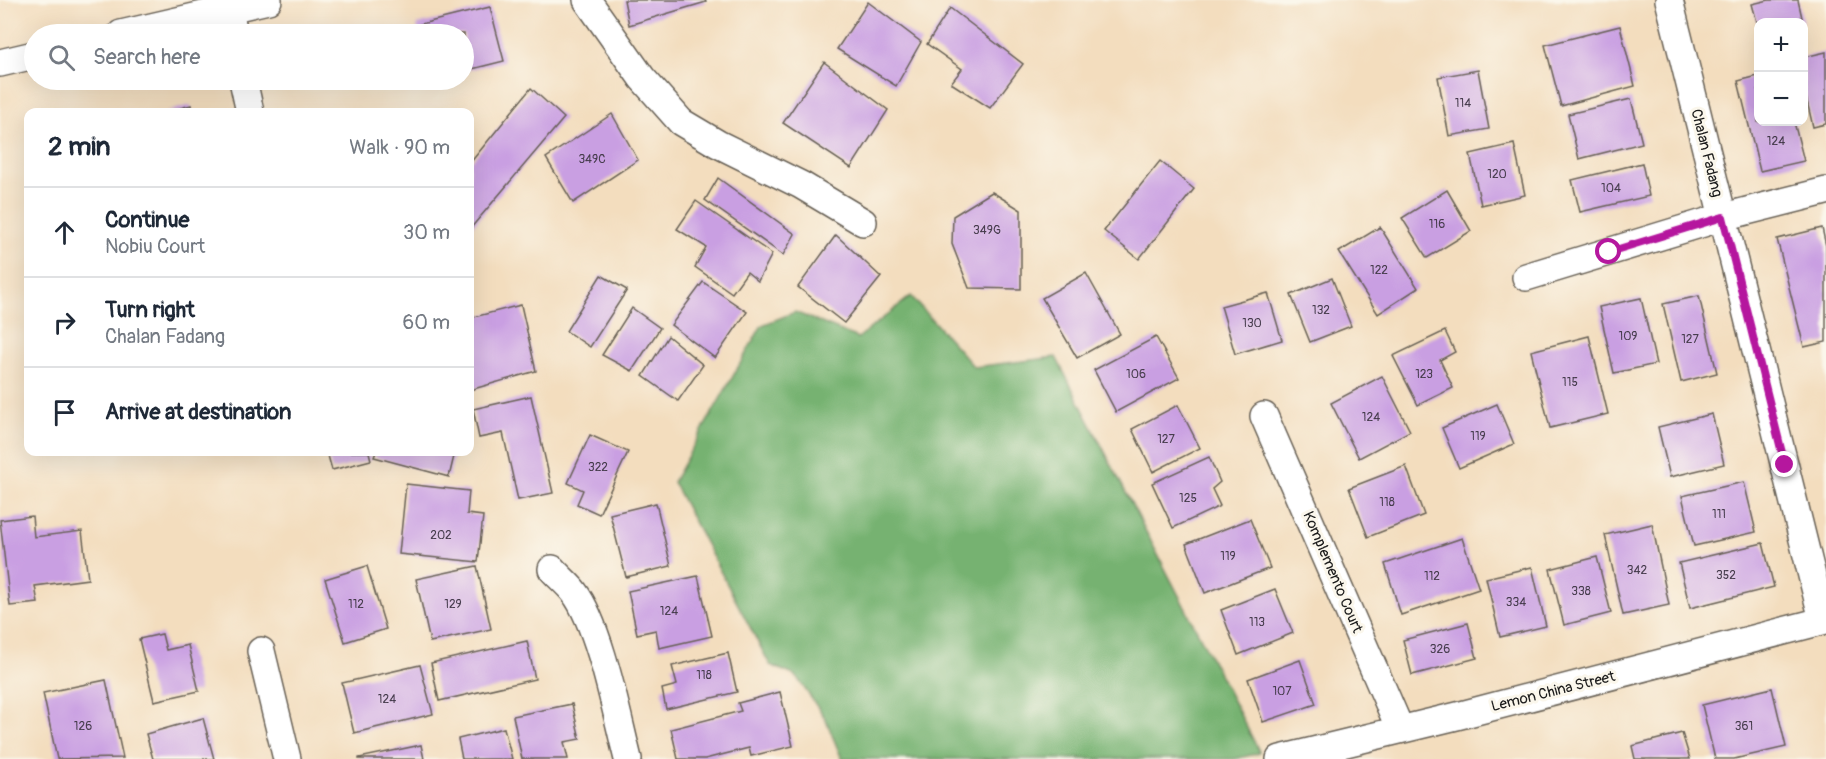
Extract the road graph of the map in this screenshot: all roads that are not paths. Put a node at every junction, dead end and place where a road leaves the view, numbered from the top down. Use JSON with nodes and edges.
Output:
{"nodes":[{"id":1,"x":268,"y":0,"type":"edge"},
{"id":2,"x":587,"y":0,"type":"edge"},
{"id":3,"x":1669,"y":0,"type":"edge"},
{"id":4,"x":232,"y":22,"type":"edge"},
{"id":5,"x":214,"y":24,"type":"edge"},
{"id":6,"x":24,"y":57,"type":"edge"},
{"id":7,"x":0,"y":63,"type":"edge"},
{"id":8,"x":245,"y":90,"type":"edge"},
{"id":9,"x":249,"y":108,"type":"edge"},
{"id":10,"x":1826,"y":191,"type":"edge"},
{"id":11,"x":1723,"y":217,"type":"junction"},
{"id":12,"x":863,"y":222,"type":"dead end"},
{"id":13,"x":1526,"y":277,"type":"dead end"},
{"id":14,"x":1264,"y":416,"type":"dead end"},
{"id":15,"x":552,"y":569,"type":"dead end"},
{"id":16,"x":1825,"y":620,"type":"edge"},
{"id":17,"x":261,"y":651,"type":"dead end"},
{"id":18,"x":1400,"y":729,"type":"junction"},
{"id":19,"x":287,"y":759,"type":"edge"},
{"id":20,"x":628,"y":759,"type":"edge"},
{"id":21,"x":1280,"y":759,"type":"edge"}],
"edges":[{"from":1,"to":4,"type":"street"},
{"from":2,"to":12,"type":"street"},
{"from":3,"to":11,"type":"street","name":"Chalan Fadang"},
{"from":4,"to":5,"type":"street"},
{"from":6,"to":7,"type":"street"},
{"from":8,"to":9,"type":"street"},
{"from":10,"to":11,"type":"street"},
{"from":11,"to":13,"type":"street"},
{"from":11,"to":16,"type":"street","name":"Chalan Fadang"},
{"from":14,"to":18,"type":"street","name":"Komplemento Court"},
{"from":15,"to":20,"type":"street"},
{"from":16,"to":18,"type":"street","name":"Lemon China Street"},
{"from":17,"to":19,"type":"street"},
{"from":18,"to":21,"type":"street","name":"Lemon China Street"}]}
